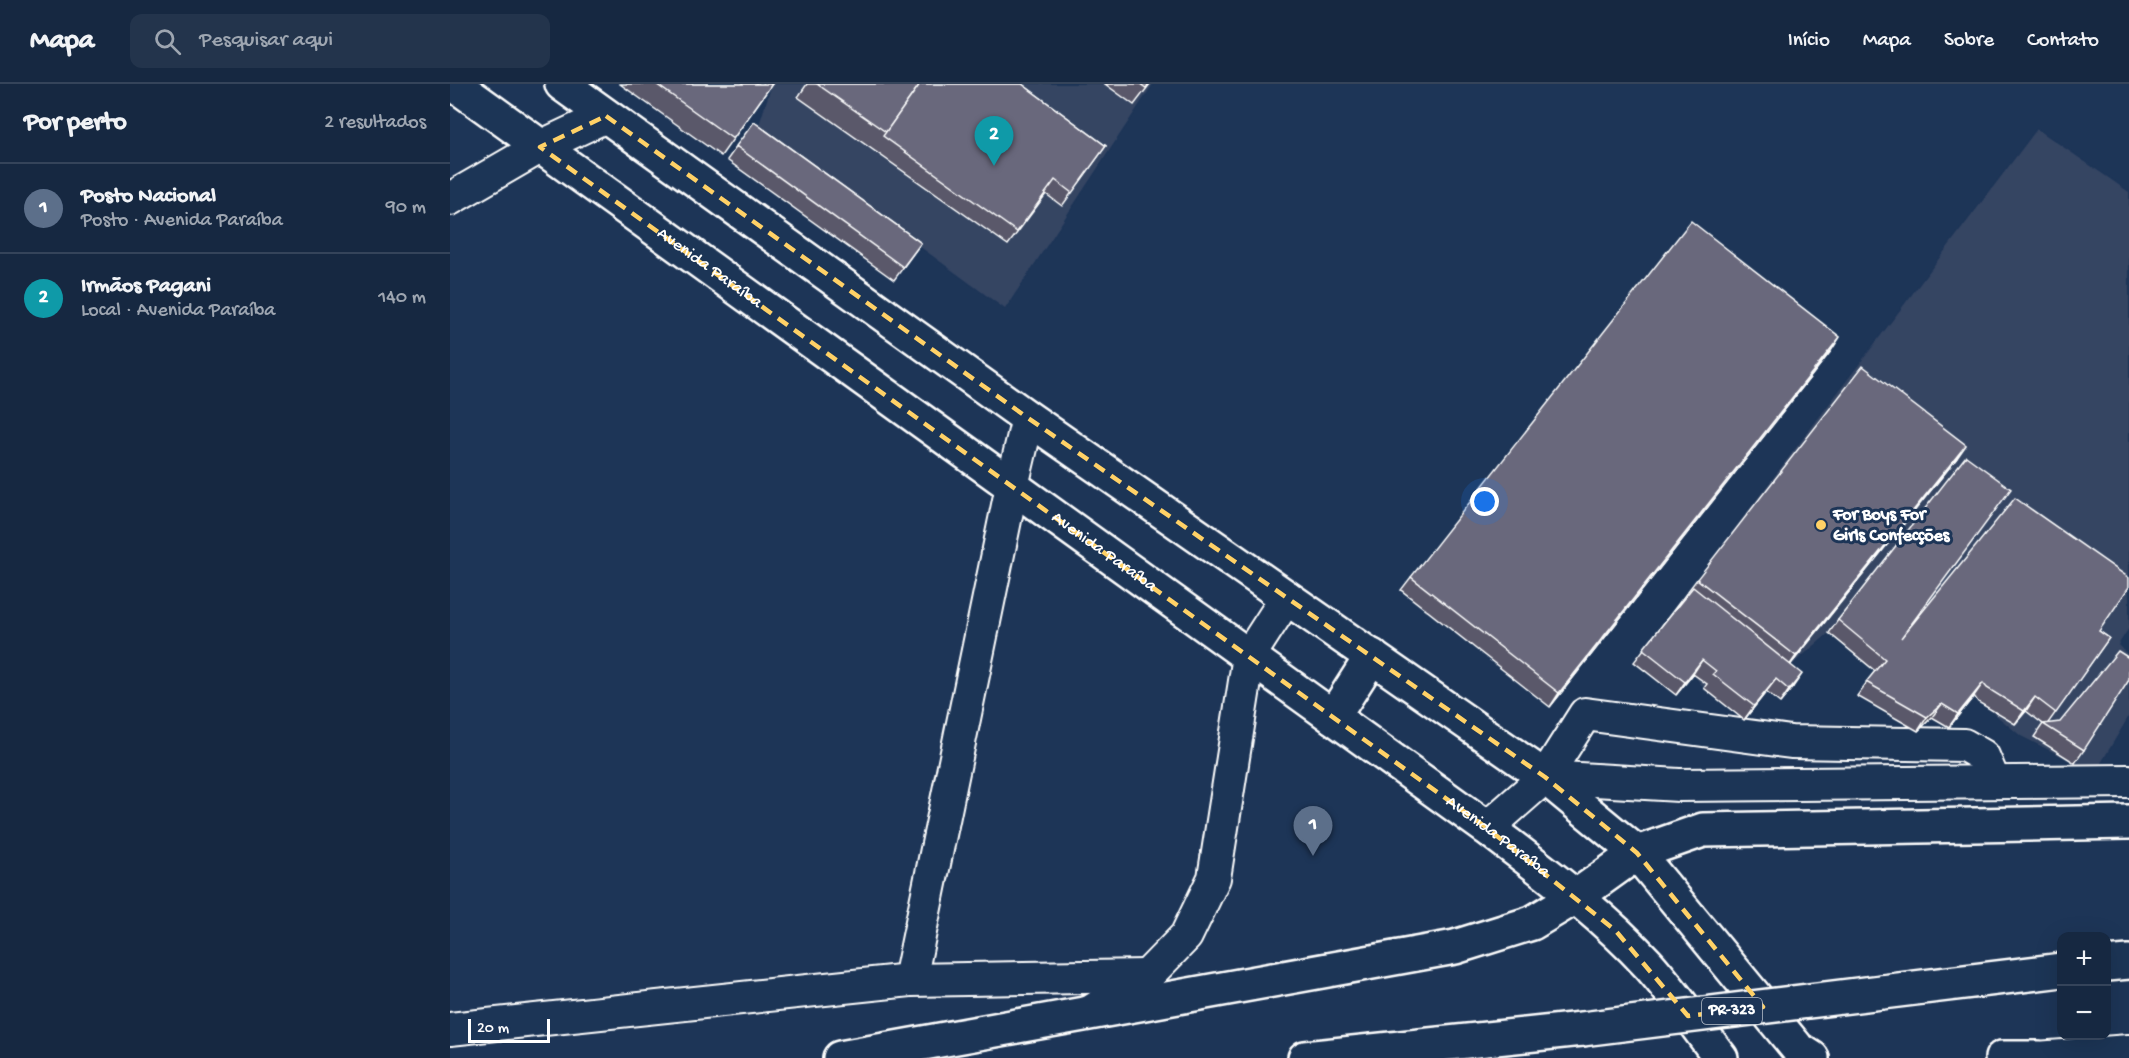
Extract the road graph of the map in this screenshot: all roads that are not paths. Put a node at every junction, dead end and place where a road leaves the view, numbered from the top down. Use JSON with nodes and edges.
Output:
{"nodes":[{"id":1,"x":454,"y":84,"type":"edge"},
{"id":2,"x":562,"y":84,"type":"edge"},
{"id":3,"x":606,"y":116,"type":"junction"},
{"id":4,"x":540,"y":147,"type":"junction"},
{"id":5,"x":450,"y":199,"type":"edge"},
{"id":6,"x":1028,"y":418,"type":"junction"},
{"id":7,"x":1012,"y":486,"type":"junction"},
{"id":8,"x":1287,"y":597,"type":"junction"},
{"id":9,"x":1249,"y":656,"type":"junction"},
{"id":10,"x":1372,"y":656,"type":"junction"},
{"id":11,"x":1333,"y":717,"type":"junction"},
{"id":12,"x":1545,"y":777,"type":"junction"},
{"id":13,"x":1994,"y":782,"type":"junction"},
{"id":14,"x":2129,"y":782,"type":"edge"},
{"id":15,"x":2129,"y":822,"type":"edge"},
{"id":16,"x":1487,"y":828,"type":"junction"},
{"id":17,"x":1637,"y":853,"type":"junction"},
{"id":18,"x":1576,"y":896,"type":"junction"},
{"id":19,"x":2129,"y":962,"type":"edge"},
{"id":20,"x":2111,"y":964,"type":"edge"},
{"id":21,"x":2057,"y":970,"type":"edge"},
{"id":22,"x":1147,"y":976,"type":"junction"},
{"id":23,"x":910,"y":980,"type":"junction"},
{"id":24,"x":1087,"y":1013,"type":"junction"},
{"id":25,"x":450,"y":1029,"type":"edge"},
{"id":26,"x":2129,"y":1051,"type":"edge"},
{"id":27,"x":840,"y":1058,"type":"edge"},
{"id":28,"x":1305,"y":1058,"type":"edge"},
{"id":29,"x":1721,"y":1058,"type":"edge"},
{"id":30,"x":1812,"y":1058,"type":"edge"},
{"id":31,"x":2002,"y":1058,"type":"edge"},
{"id":32,"x":2037,"y":1058,"type":"edge"}],
"edges":[{"from":1,"to":4,"type":"main road","name":"Avenida Paraíba"},
{"from":2,"to":3,"type":"main road"},
{"from":3,"to":4,"type":"street"},
{"from":3,"to":6,"type":"main road"},
{"from":4,"to":5,"type":"street"},
{"from":4,"to":7,"type":"main road","name":"Avenida Paraíba"},
{"from":6,"to":7,"type":"street"},
{"from":6,"to":8,"type":"main road"},
{"from":7,"to":9,"type":"main road","name":"Avenida Paraíba"},
{"from":7,"to":23,"type":"street"},
{"from":8,"to":9,"type":"street"},
{"from":8,"to":10,"type":"main road"},
{"from":9,"to":11,"type":"main road","name":"Avenida Paraíba"},
{"from":9,"to":22,"type":"street"},
{"from":10,"to":11,"type":"main road"},
{"from":10,"to":12,"type":"main road"},
{"from":11,"to":16,"type":"main road","name":"Avenida Paraíba"},
{"from":12,"to":13,"type":"street"},
{"from":12,"to":13,"type":"street"},
{"from":12,"to":16,"type":"street"},
{"from":12,"to":17,"type":"main road"},
{"from":13,"to":14,"type":"street"},
{"from":15,"to":17,"type":"main road"},
{"from":16,"to":18,"type":"main road","name":"Avenida Paraíba"},
{"from":17,"to":18,"type":"main road"},
{"from":17,"to":30,"type":"main road"},
{"from":18,"to":24,"type":"main road"},
{"from":18,"to":29,"type":"main road","name":"Avenida Paraíba"},
{"from":19,"to":20,"type":"main road"},
{"from":21,"to":28,"type":"main road","number":"PR-323","bridge":true},
{"from":22,"to":23,"type":"street"},
{"from":22,"to":24,"type":"street"},
{"from":23,"to":25,"type":"street"},
{"from":24,"to":27,"type":"main road"},
{"from":26,"to":32,"type":"street"},
{"from":31,"to":32,"type":"main road"}]}
